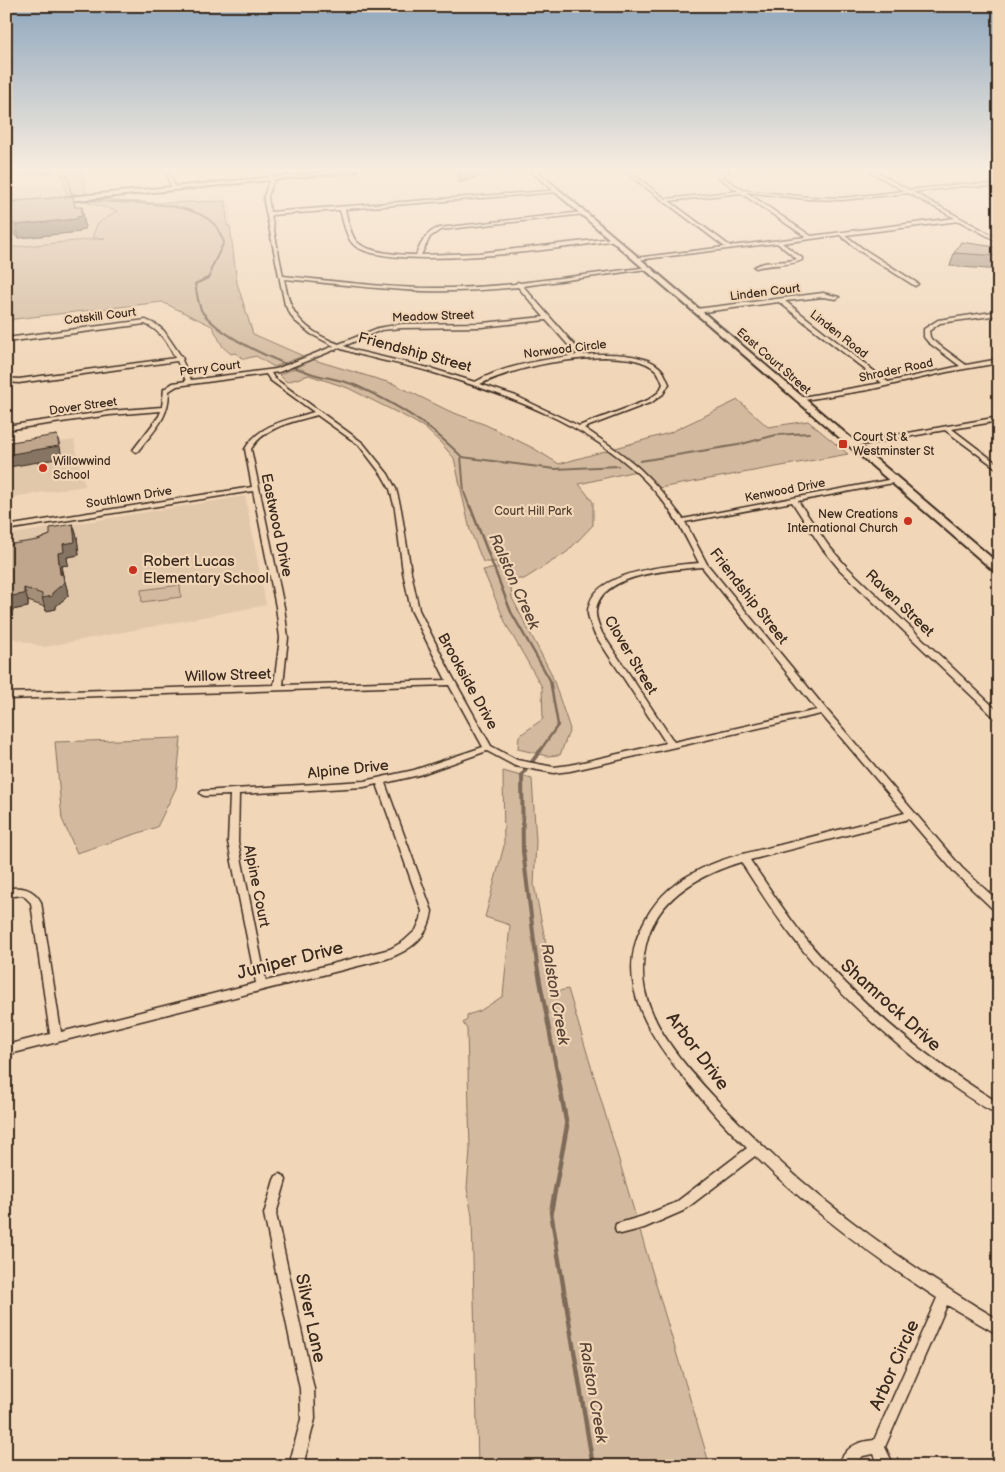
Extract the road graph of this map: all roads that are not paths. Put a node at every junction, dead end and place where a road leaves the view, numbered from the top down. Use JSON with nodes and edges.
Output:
{"nodes":[{"id":1,"x":273,"y":240,"type":"edge"},
{"id":2,"x":354,"y":240,"type":"edge"},
{"id":3,"x":426,"y":240,"type":"edge"},
{"id":4,"x":607,"y":240,"type":"edge"},
{"id":5,"x":614,"y":240,"type":"edge"},
{"id":6,"x":719,"y":240,"type":"edge"},
{"id":7,"x":797,"y":240,"type":"edge"},
{"id":8,"x":849,"y":240,"type":"edge"},
{"id":9,"x":778,"y":242,"type":"junction"},
{"id":10,"x":730,"y":248,"type":"junction"},
{"id":11,"x":418,"y":256,"type":"junction"},
{"id":12,"x":637,"y":259,"type":"junction"},
{"id":13,"x":756,"y":267,"type":"dead end"},
{"id":14,"x":647,"y":268,"type":"junction"},
{"id":15,"x":281,"y":277,"type":"junction"},
{"id":16,"x":518,"y":284,"type":"junction"},
{"id":17,"x":915,"y":284,"type":"dead end"},
{"id":18,"x":836,"y":297,"type":"dead end"},
{"id":19,"x":780,"y":300,"type":"junction"},
{"id":20,"x":696,"y":310,"type":"junction"},
{"id":21,"x":999,"y":312,"type":"edge"},
{"id":22,"x":547,"y":318,"type":"junction"},
{"id":23,"x":6,"y":340,"type":"edge"},
{"id":24,"x":339,"y":346,"type":"junction"},
{"id":25,"x":582,"y":357,"type":"junction"},
{"id":26,"x":180,"y":359,"type":"junction"},
{"id":27,"x":999,"y":361,"type":"edge"},
{"id":28,"x":297,"y":364,"type":"joint"},
{"id":29,"x":965,"y":367,"type":"junction"},
{"id":30,"x":284,"y":368,"type":"joint"},
{"id":31,"x":268,"y":372,"type":"junction"},
{"id":32,"x":6,"y":380,"type":"edge"},
{"id":33,"x":189,"y":382,"type":"junction"},
{"id":34,"x":477,"y":383,"type":"junction"},
{"id":35,"x":887,"y":384,"type":"junction"},
{"id":36,"x":798,"y":399,"type":"junction"},
{"id":37,"x":164,"y":409,"type":"junction"},
{"id":38,"x":318,"y":413,"type":"junction"},
{"id":39,"x":999,"y":420,"type":"edge"},
{"id":40,"x":6,"y":428,"type":"edge"},
{"id":41,"x":578,"y":428,"type":"junction"},
{"id":42,"x":946,"y":428,"type":"junction"},
{"id":43,"x":851,"y":445,"type":"junction"},
{"id":44,"x":136,"y":450,"type":"dead end"},
{"id":45,"x":999,"y":468,"type":"edge"},
{"id":46,"x":893,"y":481,"type":"junction"},
{"id":47,"x":255,"y":489,"type":"junction"},
{"id":48,"x":794,"y":500,"type":"junction"},
{"id":49,"x":681,"y":521,"type":"junction"},
{"id":50,"x":6,"y":528,"type":"edge"},
{"id":51,"x":704,"y":565,"type":"junction"},
{"id":52,"x":999,"y":570,"type":"edge"},
{"id":53,"x":451,"y":682,"type":"junction"},
{"id":54,"x":278,"y":688,"type":"junction"},
{"id":55,"x":6,"y":696,"type":"edge"},
{"id":56,"x":823,"y":711,"type":"junction"},
{"id":57,"x":999,"y":717,"type":"edge"},
{"id":58,"x":672,"y":745,"type":"junction"},
{"id":59,"x":488,"y":748,"type":"junction"},
{"id":60,"x":380,"y":781,"type":"junction"},
{"id":61,"x":235,"y":791,"type":"junction"},
{"id":62,"x":205,"y":793,"type":"dead end"},
{"id":63,"x":911,"y":815,"type":"junction"},
{"id":64,"x":744,"y":858,"type":"junction"},
{"id":65,"x":6,"y":893,"type":"edge"},
{"id":66,"x":999,"y":908,"type":"edge"},
{"id":67,"x":262,"y":985,"type":"junction"},
{"id":68,"x":56,"y":1038,"type":"junction"},
{"id":69,"x":6,"y":1050,"type":"edge"},
{"id":70,"x":999,"y":1109,"type":"edge"},
{"id":71,"x":756,"y":1148,"type":"junction"},
{"id":72,"x":280,"y":1180,"type":"dead end"},
{"id":73,"x":621,"y":1228,"type":"dead end"},
{"id":74,"x":944,"y":1297,"type":"junction"},
{"id":75,"x":999,"y":1328,"type":"edge"},
{"id":76,"x":878,"y":1447,"type":"junction"},
{"id":77,"x":296,"y":1466,"type":"edge"},
{"id":78,"x":845,"y":1466,"type":"edge"},
{"id":79,"x":887,"y":1466,"type":"edge"}],
"edges":[{"from":1,"to":15,"type":"street","name":"Friendship Street"},
{"from":2,"to":11,"type":"street"},
{"from":3,"to":11,"type":"street"},
{"from":4,"to":11,"type":"street"},
{"from":5,"to":12,"type":"street","name":"East Court Street"},
{"from":6,"to":10,"type":"street"},
{"from":7,"to":9,"type":"street"},
{"from":8,"to":17,"type":"street"},
{"from":9,"to":10,"type":"street"},
{"from":9,"to":13,"type":"street"},
{"from":10,"to":12,"type":"street"},
{"from":12,"to":14,"type":"street","name":"East Court Street"},
{"from":14,"to":16,"type":"street"},
{"from":14,"to":20,"type":"street","name":"East Court Street"},
{"from":15,"to":16,"type":"street"},
{"from":15,"to":24,"type":"street","name":"Friendship Street"},
{"from":16,"to":22,"type":"street"},
{"from":18,"to":19,"type":"street","name":"Linden Court"},
{"from":19,"to":20,"type":"street","name":"Linden Court"},
{"from":19,"to":35,"type":"street","name":"Linden Road"},
{"from":20,"to":36,"type":"street","name":"East Court Street"},
{"from":21,"to":29,"type":"street"},
{"from":22,"to":24,"type":"street","name":"Meadow Street"},
{"from":22,"to":25,"type":"street"},
{"from":23,"to":26,"type":"street","name":"Catskill Court"},
{"from":24,"to":28,"type":"street","name":"Meadow Street"},
{"from":24,"to":34,"type":"street","name":"Friendship Street"},
{"from":25,"to":34,"type":"street","name":"Norwood Circle"},
{"from":25,"to":41,"type":"street","name":"Norwood Circle"},
{"from":26,"to":32,"type":"street"},
{"from":26,"to":33,"type":"street","name":"Catskill Court"},
{"from":27,"to":29,"type":"street","name":"Shrader Road"},
{"from":28,"to":30,"type":"street","name":"Meadow Street"},
{"from":29,"to":35,"type":"street","name":"Shrader Road"},
{"from":30,"to":31,"type":"street","name":"Meadow Street"},
{"from":31,"to":33,"type":"street","name":"Perry Court"},
{"from":31,"to":38,"type":"street","name":"Brookside Drive"},
{"from":33,"to":37,"type":"street","name":"Perry Court"},
{"from":34,"to":41,"type":"street","name":"Friendship Street"},
{"from":35,"to":36,"type":"street","name":"Shrader Road"},
{"from":36,"to":43,"type":"street","name":"East Court Street"},
{"from":37,"to":40,"type":"street","name":"Dover Street"},
{"from":37,"to":44,"type":"street","name":"Perry Court"},
{"from":38,"to":47,"type":"street","name":"Eastwood Drive"},
{"from":38,"to":53,"type":"street","name":"Brookside Drive"},
{"from":39,"to":42,"type":"street"},
{"from":41,"to":49,"type":"street","name":"Friendship Street"},
{"from":42,"to":43,"type":"street"},
{"from":42,"to":45,"type":"street"},
{"from":43,"to":46,"type":"street","name":"East Court Street"},
{"from":46,"to":48,"type":"street","name":"Kenwood Drive"},
{"from":46,"to":52,"type":"street","name":"East Court Street"},
{"from":47,"to":50,"type":"street","name":"Southlawn Drive"},
{"from":47,"to":54,"type":"street","name":"Eastwood Drive"},
{"from":48,"to":49,"type":"street","name":"Kenwood Drive"},
{"from":48,"to":57,"type":"street","name":"Raven Street"},
{"from":49,"to":51,"type":"street","name":"Friendship Street"},
{"from":51,"to":56,"type":"street","name":"Friendship Street"},
{"from":51,"to":58,"type":"street","name":"Clover Street"},
{"from":53,"to":54,"type":"street","name":"Willow Street"},
{"from":53,"to":59,"type":"street","name":"Brookside Drive"},
{"from":54,"to":55,"type":"street","name":"Willow Street"},
{"from":56,"to":58,"type":"street","name":"Brookside Drive"},
{"from":56,"to":63,"type":"street","name":"Friendship Street"},
{"from":58,"to":59,"type":"street","name":"Brookside Drive"},
{"from":59,"to":60,"type":"street","name":"Alpine Drive"},
{"from":60,"to":61,"type":"street","name":"Alpine Drive"},
{"from":60,"to":67,"type":"street","name":"Juniper Drive"},
{"from":61,"to":62,"type":"street","name":"Alpine Drive"},
{"from":61,"to":67,"type":"street","name":"Alpine Court"},
{"from":63,"to":64,"type":"street","name":"Arbor Drive"},
{"from":63,"to":66,"type":"street","name":"Friendship Street"},
{"from":64,"to":70,"type":"street","name":"Shamrock Drive"},
{"from":64,"to":71,"type":"street","name":"Arbor Drive"},
{"from":65,"to":68,"type":"street"},
{"from":67,"to":68,"type":"street","name":"Juniper Drive"},
{"from":68,"to":69,"type":"street","name":"Juniper Drive"},
{"from":71,"to":73,"type":"street"},
{"from":71,"to":74,"type":"street","name":"Arbor Drive"},
{"from":72,"to":77,"type":"street","name":"Silver Lane"},
{"from":74,"to":75,"type":"street","name":"Arbor Drive"},
{"from":74,"to":76,"type":"street","name":"Arbor Circle"},
{"from":76,"to":78,"type":"street"},
{"from":76,"to":79,"type":"street"}]}
